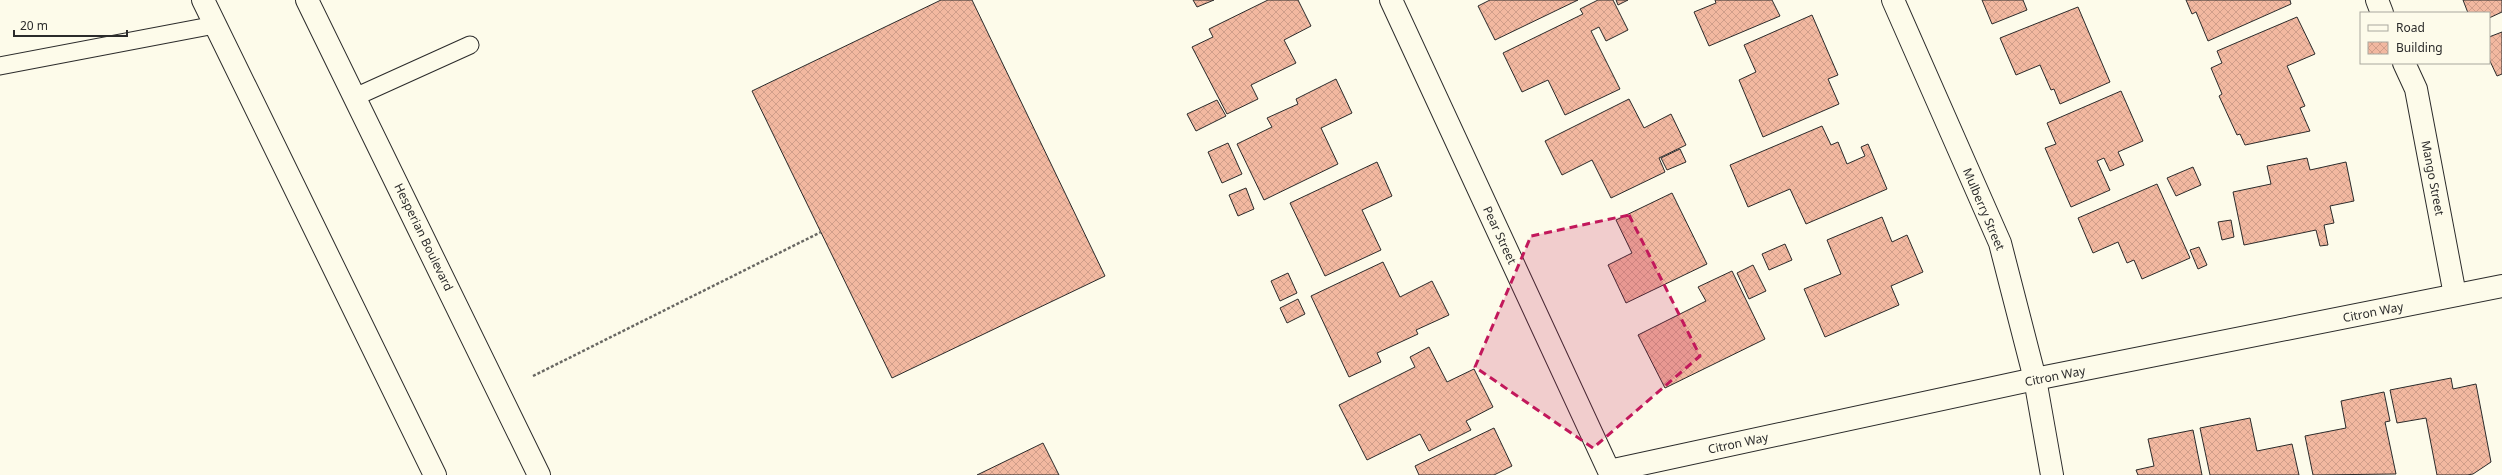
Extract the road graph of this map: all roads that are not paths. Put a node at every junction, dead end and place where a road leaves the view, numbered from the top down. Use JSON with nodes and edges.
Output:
{"nodes":[{"id":1,"x":203,"y":0,"type":"edge"},
{"id":2,"x":307,"y":0,"type":"edge"},
{"id":3,"x":1391,"y":0,"type":"edge"},
{"id":4,"x":1893,"y":0,"type":"edge"},
{"id":5,"x":2376,"y":0,"type":"edge"},
{"id":6,"x":2382,"y":12,"type":"edge"},
{"id":7,"x":215,"y":25,"type":"junction"},
{"id":8,"x":470,"y":45,"type":"dead end"},
{"id":9,"x":2404,"y":64,"type":"edge"},
{"id":10,"x":0,"y":66,"type":"edge"},
{"id":11,"x":355,"y":97,"type":"junction"},
{"id":12,"x":2502,"y":286,"type":"edge"},
{"id":13,"x":2455,"y":295,"type":"junction"},
{"id":14,"x":2035,"y":379,"type":"junction"},
{"id":15,"x":1609,"y":471,"type":"joint"},
{"id":16,"x":435,"y":475,"type":"edge"},
{"id":17,"x":540,"y":475,"type":"edge"},
{"id":18,"x":2052,"y":475,"type":"edge"}],
"edges":[{"from":1,"to":7,"type":"street"},
{"from":2,"to":11,"type":"street","name":"Hesperian Boulevard"},
{"from":3,"to":15,"type":"street","name":"Pear Street"},
{"from":4,"to":14,"type":"street","name":"Mulberry Street"},
{"from":5,"to":6,"type":"street"},
{"from":7,"to":10,"type":"lane"},
{"from":7,"to":16,"type":"street"},
{"from":8,"to":11,"type":"lane"},
{"from":9,"to":13,"type":"street","name":"Mango Street"},
{"from":11,"to":17,"type":"street","name":"Hesperian Boulevard"},
{"from":12,"to":13,"type":"street","name":"Citron Way"},
{"from":13,"to":14,"type":"street","name":"Citron Way"},
{"from":14,"to":15,"type":"street","name":"Citron Way"},
{"from":14,"to":18,"type":"street","name":"Mulberry Street"}]}
